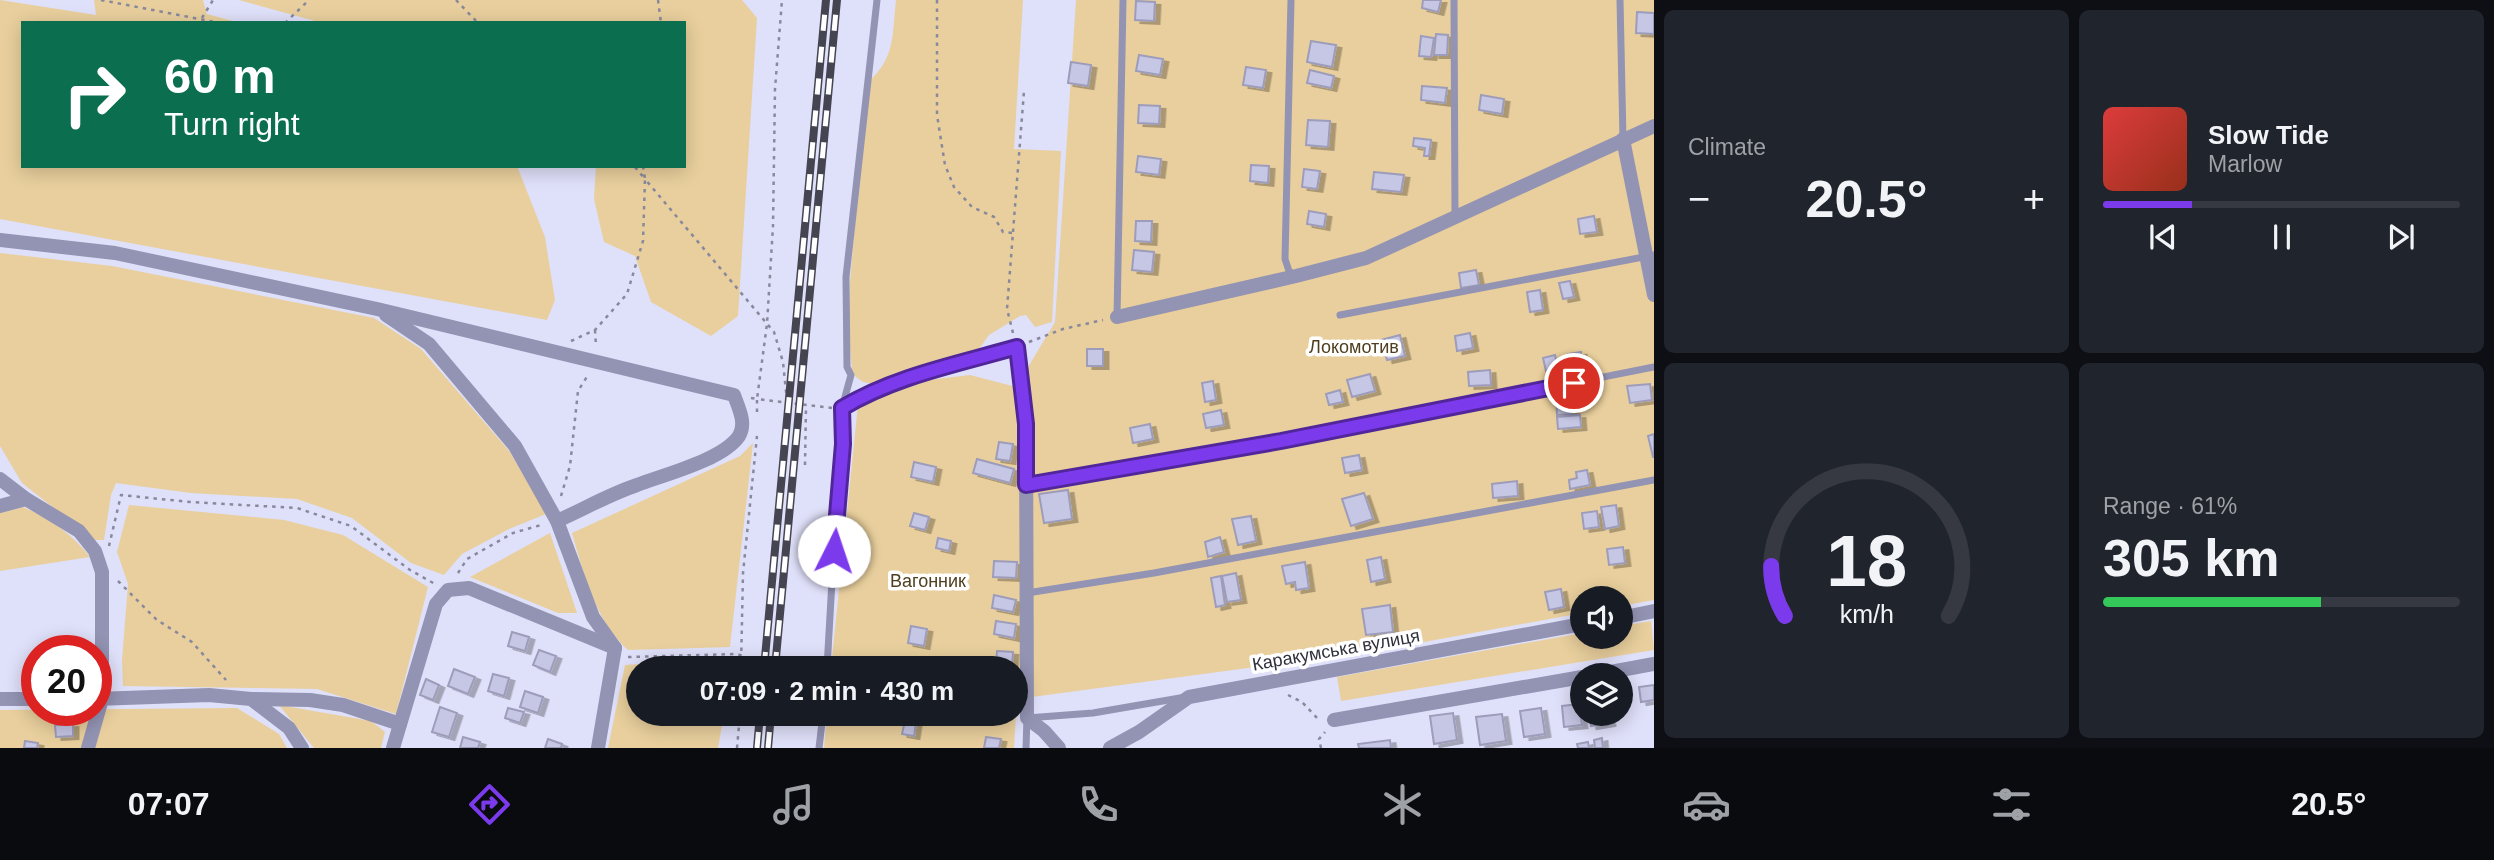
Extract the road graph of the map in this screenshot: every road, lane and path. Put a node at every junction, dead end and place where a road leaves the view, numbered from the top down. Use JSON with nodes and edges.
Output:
{"nodes":[{"id":1,"x":101,"y":0,"type":"edge"},
{"id":2,"x":213,"y":0,"type":"edge"},
{"id":3,"x":309,"y":0,"type":"edge"},
{"id":4,"x":456,"y":0,"type":"edge"},
{"id":5,"x":659,"y":0,"type":"edge"},
{"id":6,"x":782,"y":0,"type":"edge"},
{"id":7,"x":877,"y":0,"type":"edge"},
{"id":8,"x":937,"y":0,"type":"edge"},
{"id":9,"x":1123,"y":0,"type":"edge"},
{"id":10,"x":1291,"y":0,"type":"edge"},
{"id":11,"x":1454,"y":0,"type":"edge"},
{"id":12,"x":1620,"y":0,"type":"edge"},
{"id":13,"x":202,"y":19,"type":"junction"},
{"id":14,"x":211,"y":21,"type":"edge"},
{"id":15,"x":287,"y":21,"type":"edge"},
{"id":16,"x":476,"y":21,"type":"edge"},
{"id":17,"x":661,"y":21,"type":"edge"},
{"id":18,"x":1024,"y":91,"type":"dead end"},
{"id":19,"x":1654,"y":126,"type":"edge"},
{"id":20,"x":1623,"y":139,"type":"junction"},
{"id":21,"x":636,"y":168,"type":"edge"},
{"id":22,"x":643,"y":168,"type":"edge"},
{"id":23,"x":645,"y":179,"type":"junction"},
{"id":24,"x":1455,"y":219,"type":"junction"},
{"id":25,"x":1013,"y":233,"type":"junction"},
{"id":26,"x":0,"y":240,"type":"edge"},
{"id":27,"x":1651,"y":255,"type":"edge"},
{"id":28,"x":1296,"y":276,"type":"junction"},
{"id":29,"x":1654,"y":295,"type":"edge"},
{"id":30,"x":377,"y":309,"type":"junction"},
{"id":31,"x":1340,"y":315,"type":"dead end"},
{"id":32,"x":1117,"y":317,"type":"junction"},
{"id":33,"x":767,"y":324,"type":"junction"},
{"id":34,"x":595,"y":330,"type":"junction"},
{"id":35,"x":1017,"y":347,"type":"junction"},
{"id":36,"x":549,"y":350,"type":"junction"},
{"id":37,"x":596,"y":362,"type":"junction"},
{"id":38,"x":1654,"y":367,"type":"edge"},
{"id":39,"x":733,"y":395,"type":"junction"},
{"id":40,"x":757,"y":399,"type":"junction"},
{"id":41,"x":787,"y":403,"type":"junction"},
{"id":42,"x":806,"y":406,"type":"junction"},
{"id":43,"x":842,"y":408,"type":"junction"},
{"id":44,"x":757,"y":423,"type":"dead end"},
{"id":45,"x":757,"y":435,"type":"dead end"},
{"id":46,"x":805,"y":465,"type":"dead end"},
{"id":47,"x":0,"y":480,"type":"edge"},
{"id":48,"x":1654,"y":480,"type":"edge"},
{"id":49,"x":1026,"y":485,"type":"junction"},
{"id":50,"x":26,"y":499,"type":"junction"},
{"id":51,"x":0,"y":506,"type":"edge"},
{"id":52,"x":557,"y":521,"type":"junction"},
{"id":53,"x":95,"y":551,"type":"junction"},
{"id":54,"x":112,"y":573,"type":"dead end"},
{"id":55,"x":448,"y":590,"type":"junction"},
{"id":56,"x":1026,"y":593,"type":"junction"},
{"id":57,"x":1654,"y":611,"type":"edge"},
{"id":58,"x":1633,"y":615,"type":"edge"},
{"id":59,"x":1570,"y":626,"type":"edge"},
{"id":60,"x":101,"y":635,"type":"edge"},
{"id":61,"x":615,"y":648,"type":"junction"},
{"id":62,"x":741,"y":655,"type":"joint"},
{"id":63,"x":828,"y":656,"type":"edge"},
{"id":64,"x":1027,"y":656,"type":"edge"},
{"id":65,"x":1654,"y":664,"type":"edge"},
{"id":66,"x":1633,"y":668,"type":"edge"},
{"id":67,"x":1570,"y":679,"type":"edge"},
{"id":68,"x":231,"y":684,"type":"dead end"},
{"id":69,"x":1284,"y":693,"type":"dead end"},
{"id":70,"x":1189,"y":697,"type":"junction"},
{"id":71,"x":0,"y":699,"type":"edge"},
{"id":72,"x":21,"y":699,"type":"edge"},
{"id":73,"x":112,"y":699,"type":"edge"},
{"id":74,"x":251,"y":699,"type":"junction"},
{"id":75,"x":1028,"y":718,"type":"edge"},
{"id":76,"x":1028,"y":719,"type":"edge"},
{"id":77,"x":1328,"y":722,"type":"joint"},
{"id":78,"x":400,"y":724,"type":"junction"},
{"id":79,"x":93,"y":726,"type":"edge"},
{"id":80,"x":739,"y":726,"type":"edge"},
{"id":81,"x":822,"y":726,"type":"edge"},
{"id":82,"x":1027,"y":726,"type":"edge"},
{"id":83,"x":88,"y":748,"type":"edge"},
{"id":84,"x":302,"y":748,"type":"edge"},
{"id":85,"x":393,"y":748,"type":"edge"},
{"id":86,"x":598,"y":748,"type":"edge"},
{"id":87,"x":737,"y":748,"type":"edge"},
{"id":88,"x":819,"y":748,"type":"edge"},
{"id":89,"x":1026,"y":748,"type":"edge"},
{"id":90,"x":1059,"y":748,"type":"edge"},
{"id":91,"x":1110,"y":748,"type":"edge"}],
"edges":[{"from":1,"to":13,"type":"path"},
{"from":2,"to":13,"type":"path"},
{"from":3,"to":15,"type":"path"},
{"from":4,"to":16,"type":"path"},
{"from":5,"to":17,"type":"path"},
{"from":6,"to":33,"type":"path"},
{"from":7,"to":43,"type":"lane"},
{"from":8,"to":25,"type":"path"},
{"from":9,"to":32,"type":"lane"},
{"from":10,"to":28,"type":"lane"},
{"from":11,"to":24,"type":"lane"},
{"from":12,"to":20,"type":"lane"},
{"from":13,"to":14,"type":"path"},
{"from":18,"to":25,"type":"path"},
{"from":19,"to":20,"type":"street"},
{"from":20,"to":24,"type":"street"},
{"from":20,"to":27,"type":"street"},
{"from":21,"to":23,"type":"path"},
{"from":22,"to":23,"type":"path"},
{"from":23,"to":33,"type":"path"},
{"from":23,"to":34,"type":"path"},
{"from":24,"to":28,"type":"street"},
{"from":25,"to":35,"type":"path"},
{"from":26,"to":30,"type":"street"},
{"from":27,"to":29,"type":"street"},
{"from":27,"to":31,"type":"lane"},
{"from":28,"to":32,"type":"street"},
{"from":30,"to":36,"type":"street"},
{"from":30,"to":52,"type":"street"},
{"from":32,"to":35,"type":"path"},
{"from":33,"to":40,"type":"path"},
{"from":33,"to":41,"type":"path"},
{"from":34,"to":36,"type":"path"},
{"from":34,"to":37,"type":"path"},
{"from":35,"to":43,"type":"lane"},
{"from":35,"to":49,"type":"street"},
{"from":36,"to":37,"type":"street"},
{"from":37,"to":39,"type":"street"},
{"from":37,"to":52,"type":"path"},
{"from":38,"to":49,"type":"lane"},
{"from":39,"to":40,"type":"path"},
{"from":39,"to":52,"type":"street"},
{"from":40,"to":41,"type":"path"},
{"from":40,"to":44,"type":"path"},
{"from":41,"to":42,"type":"path"},
{"from":42,"to":43,"type":"path"},
{"from":42,"to":46,"type":"path"},
{"from":43,"to":63,"type":"lane"},
{"from":45,"to":62,"type":"path"},
{"from":47,"to":50,"type":"street"},
{"from":48,"to":56,"type":"lane"},
{"from":49,"to":56,"type":"street"},
{"from":50,"to":51,"type":"street"},
{"from":50,"to":53,"type":"street"},
{"from":52,"to":55,"type":"path"},
{"from":52,"to":61,"type":"street"},
{"from":53,"to":55,"type":"path"},
{"from":53,"to":60,"type":"street"},
{"from":54,"to":68,"type":"path"},
{"from":55,"to":61,"type":"street"},
{"from":55,"to":78,"type":"street"},
{"from":56,"to":64,"type":"street"},
{"from":57,"to":58,"type":"street"},
{"from":59,"to":70,"type":"street","name":"Каракумська вулиця"},
{"from":61,"to":62,"type":"path"},
{"from":61,"to":86,"type":"street"},
{"from":65,"to":66,"type":"street"},
{"from":67,"to":77,"type":"street"},
{"from":69,"to":77,"type":"path"},
{"from":70,"to":75,"type":"lane"},
{"from":70,"to":91,"type":"street","name":"Каракумська вулиця"},
{"from":71,"to":72,"type":"street"},
{"from":73,"to":74,"type":"street"},
{"from":74,"to":78,"type":"street"},
{"from":74,"to":84,"type":"street"},
{"from":76,"to":90,"type":"street"},
{"from":78,"to":85,"type":"street"},
{"from":79,"to":83,"type":"street"},
{"from":80,"to":87,"type":"path"},
{"from":81,"to":88,"type":"lane"},
{"from":82,"to":89,"type":"lane"}]}
